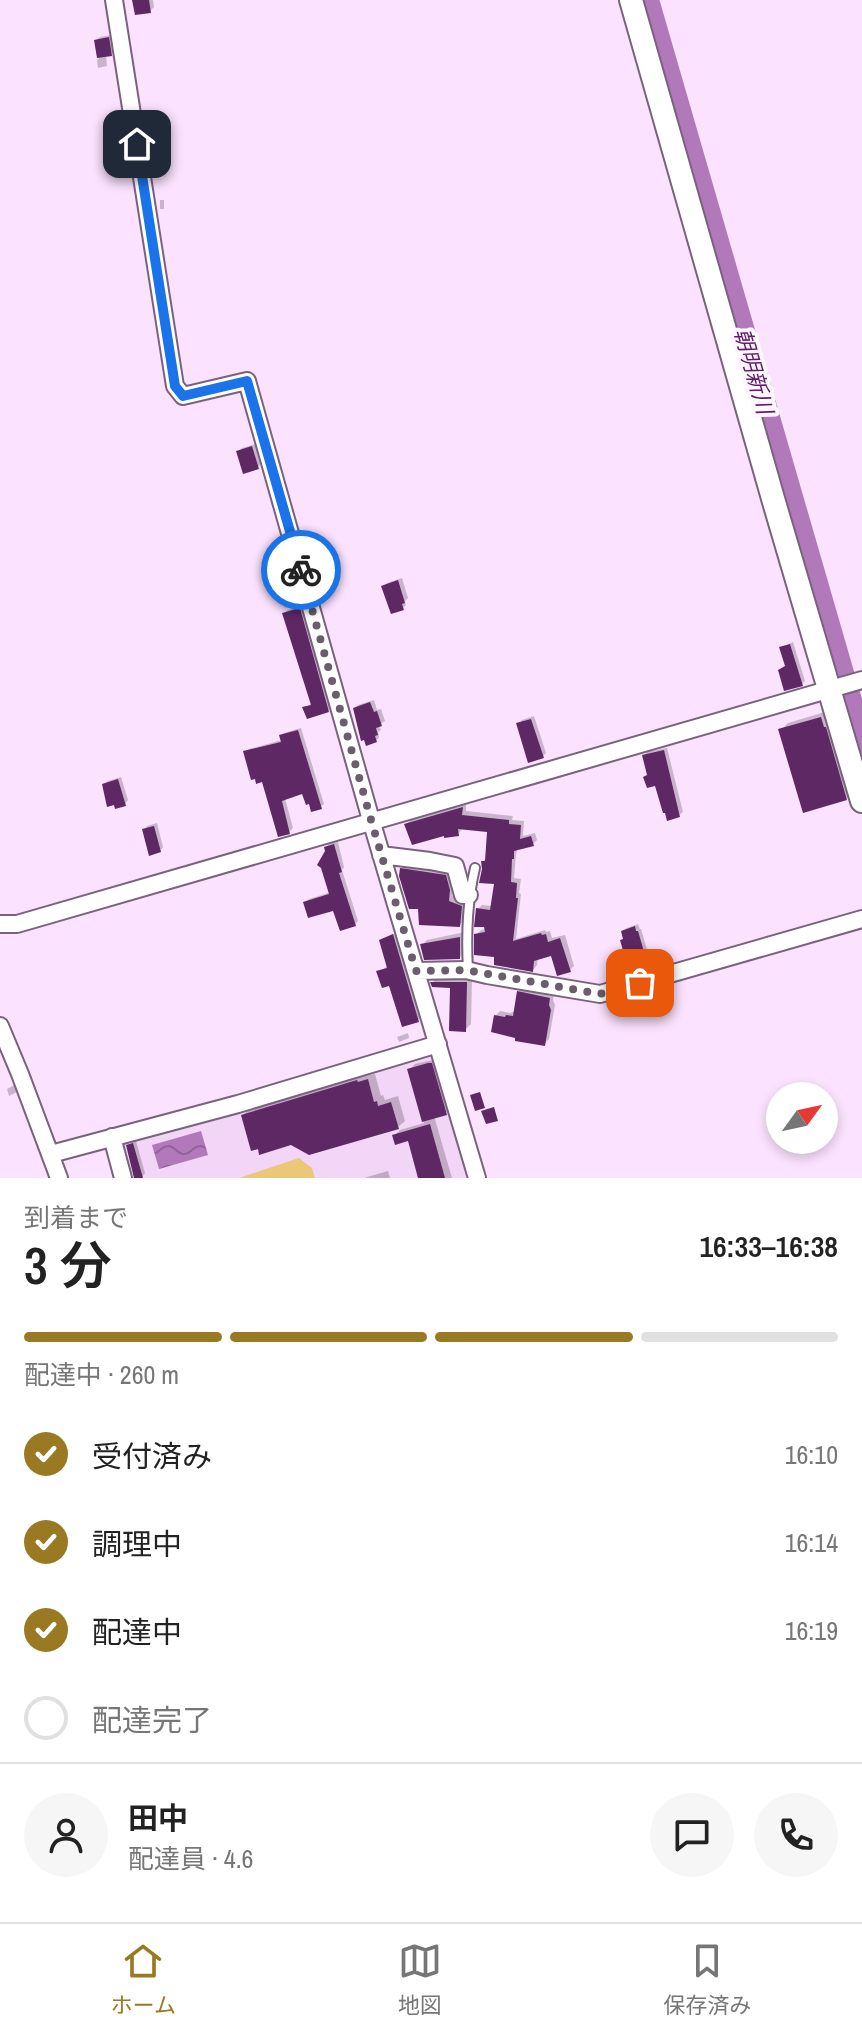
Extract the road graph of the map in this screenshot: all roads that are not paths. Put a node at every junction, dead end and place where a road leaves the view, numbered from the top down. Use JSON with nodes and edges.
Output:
{"nodes":[{"id":1,"x":114,"y":0,"type":"edge"},
{"id":2,"x":631,"y":0,"type":"edge"},
{"id":3,"x":846,"y":685,"type":"edge"},
{"id":4,"x":862,"y":801,"type":"edge"},
{"id":5,"x":371,"y":820,"type":"junction"},
{"id":6,"x":381,"y":855,"type":"junction"},
{"id":7,"x":475,"y":868,"type":"dead end"},
{"id":8,"x":469,"y":895,"type":"junction"},
{"id":9,"x":862,"y":919,"type":"edge"},
{"id":10,"x":0,"y":924,"type":"edge"},
{"id":11,"x":416,"y":971,"type":"junction"},
{"id":12,"x":468,"y":971,"type":"junction"},
{"id":13,"x":0,"y":1026,"type":"edge"},
{"id":14,"x":438,"y":1044,"type":"junction"},
{"id":15,"x":112,"y":1137,"type":"junction"},
{"id":16,"x":51,"y":1154,"type":"junction"},
{"id":17,"x":59,"y":1178,"type":"edge"},
{"id":18,"x":123,"y":1178,"type":"edge"},
{"id":19,"x":477,"y":1178,"type":"edge"}],
"edges":[{"from":1,"to":5,"type":"street"},
{"from":2,"to":3,"type":"street"},
{"from":3,"to":4,"type":"street"},
{"from":3,"to":5,"type":"street"},
{"from":5,"to":6,"type":"street"},
{"from":5,"to":10,"type":"street"},
{"from":6,"to":8,"type":"street"},
{"from":6,"to":11,"type":"street"},
{"from":7,"to":8,"type":"lane"},
{"from":8,"to":12,"type":"lane"},
{"from":9,"to":12,"type":"street"},
{"from":11,"to":12,"type":"street"},
{"from":11,"to":14,"type":"street"},
{"from":13,"to":16,"type":"street"},
{"from":14,"to":15,"type":"street"},
{"from":14,"to":19,"type":"street"},
{"from":15,"to":16,"type":"street"},
{"from":15,"to":18,"type":"street"},
{"from":16,"to":17,"type":"street"}]}
